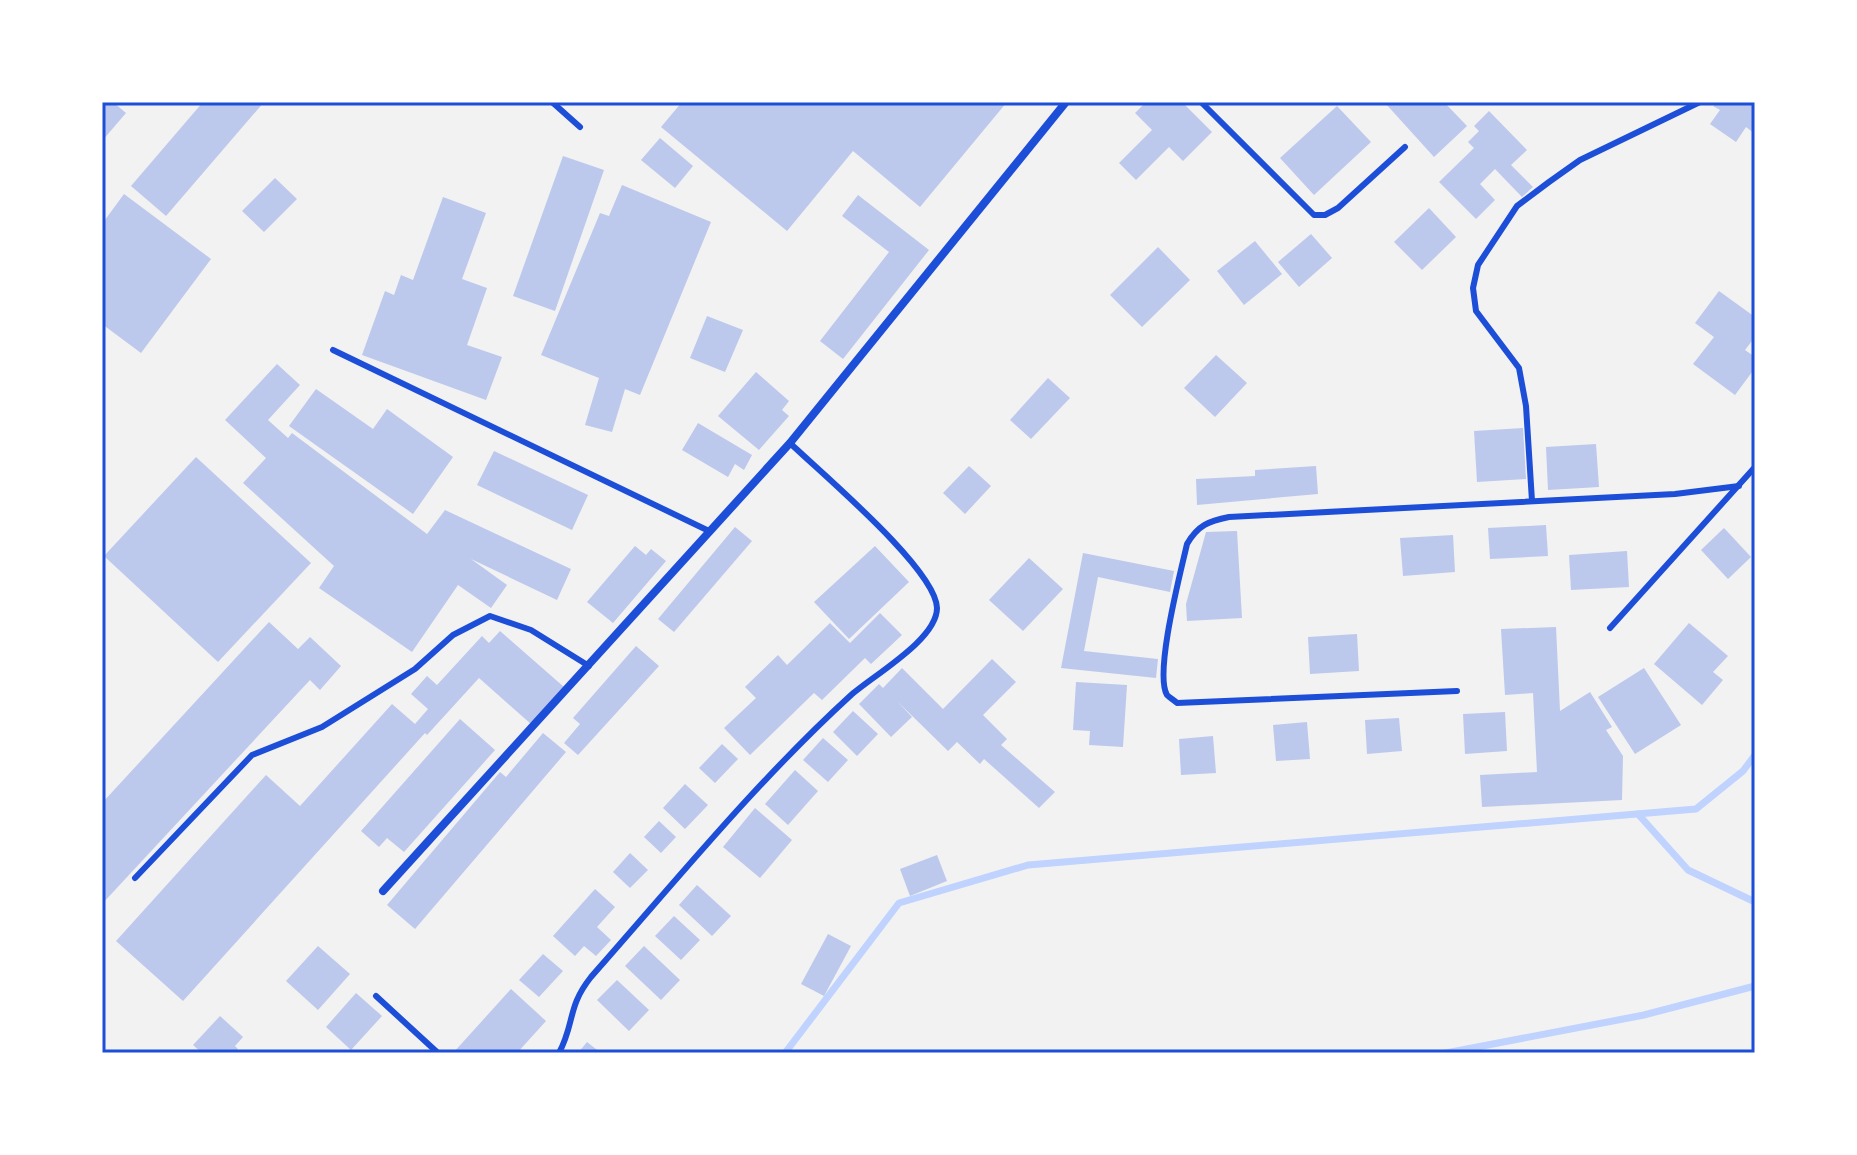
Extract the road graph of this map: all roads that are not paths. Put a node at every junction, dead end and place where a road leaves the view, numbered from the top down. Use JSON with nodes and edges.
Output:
{"nodes":[{"id":1,"x":552,"y":102,"type":"edge"},
{"id":2,"x":1066,"y":102,"type":"edge"},
{"id":3,"x":1201,"y":102,"type":"edge"},
{"id":4,"x":1700,"y":102,"type":"edge"},
{"id":5,"x":580,"y":127,"type":"dead end"},
{"id":6,"x":1405,"y":147,"type":"dead end"},
{"id":7,"x":333,"y":350,"type":"dead end"},
{"id":8,"x":790,"y":443,"type":"junction"},
{"id":9,"x":1755,"y":467,"type":"edge"},
{"id":10,"x":1739,"y":486,"type":"junction"},
{"id":11,"x":1532,"y":501,"type":"junction"},
{"id":12,"x":709,"y":531,"type":"junction"},
{"id":13,"x":1610,"y":628,"type":"dead end"},
{"id":14,"x":589,"y":666,"type":"junction"},
{"id":15,"x":1457,"y":691,"type":"dead end"},
{"id":16,"x":135,"y":878,"type":"dead end"},
{"id":17,"x":383,"y":891,"type":"dead end"},
{"id":18,"x":376,"y":996,"type":"dead end"},
{"id":19,"x":438,"y":1053,"type":"edge"},
{"id":20,"x":559,"y":1053,"type":"edge"}],
"edges":[{"from":1,"to":5,"type":"lane"},
{"from":2,"to":8,"type":"street"},
{"from":3,"to":6,"type":"lane"},
{"from":4,"to":11,"type":"lane"},
{"from":7,"to":12,"type":"lane"},
{"from":8,"to":12,"type":"street"},
{"from":8,"to":20,"type":"lane"},
{"from":9,"to":10,"type":"lane"},
{"from":10,"to":11,"type":"lane"},
{"from":10,"to":13,"type":"lane"},
{"from":11,"to":15,"type":"lane"},
{"from":12,"to":14,"type":"street"},
{"from":14,"to":16,"type":"lane"},
{"from":14,"to":17,"type":"street"},
{"from":18,"to":19,"type":"lane"}]}
